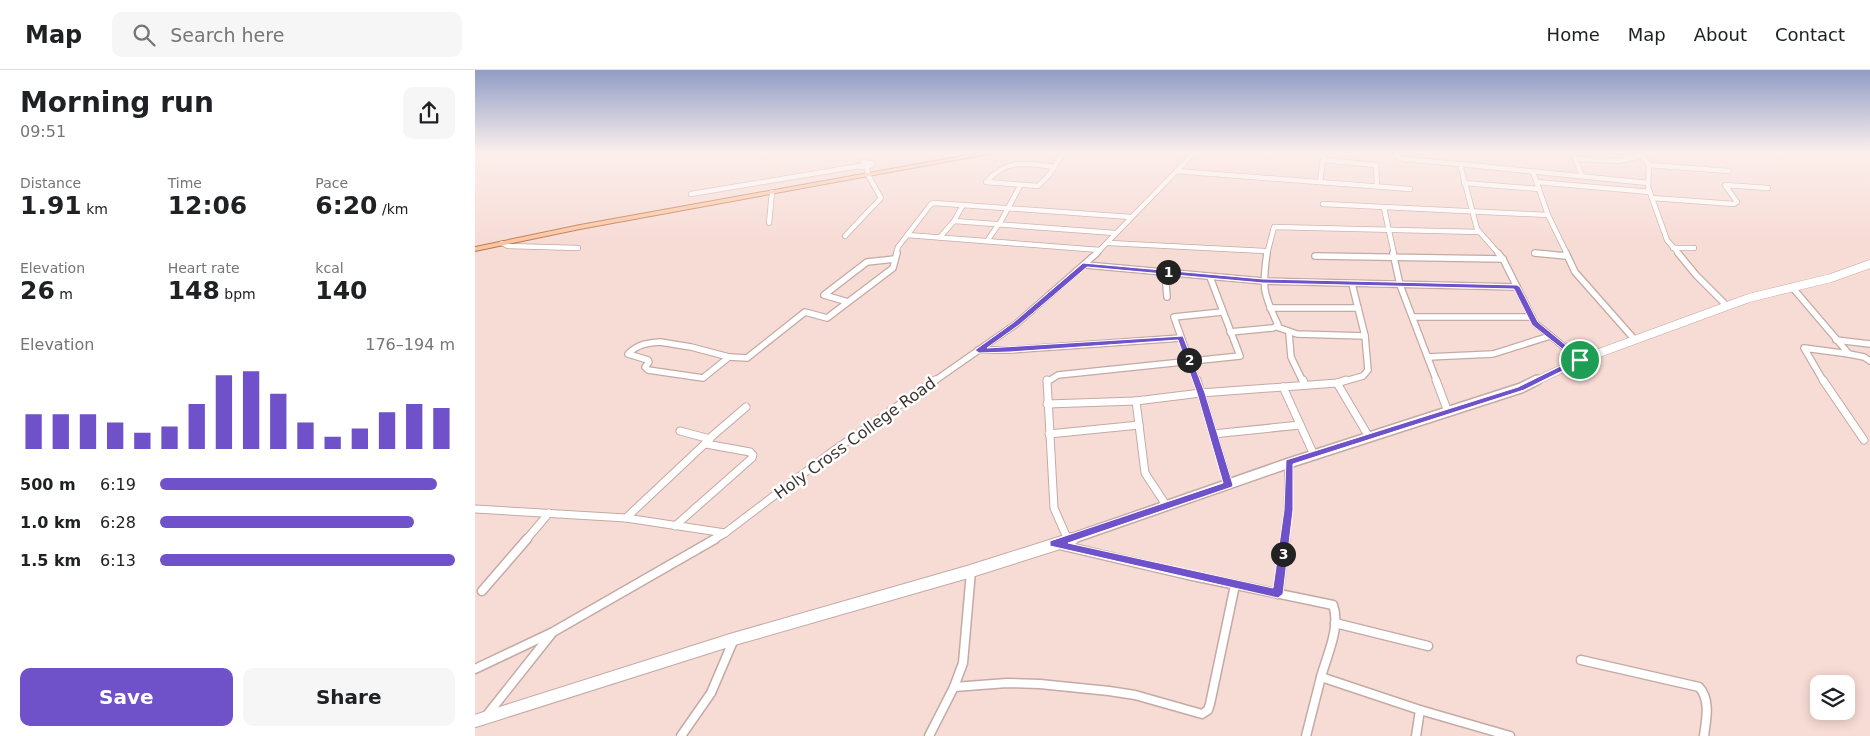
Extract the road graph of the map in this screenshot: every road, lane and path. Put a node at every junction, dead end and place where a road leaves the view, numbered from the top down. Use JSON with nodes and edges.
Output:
{"nodes":[{"id":1,"x":763,"y":182,"type":"edge"},
{"id":2,"x":817,"y":182,"type":"edge"},
{"id":3,"x":873,"y":182,"type":"edge"},
{"id":4,"x":987,"y":182,"type":"edge"},
{"id":5,"x":1042,"y":182,"type":"edge"},
{"id":6,"x":1165,"y":182,"type":"edge"},
{"id":7,"x":1321,"y":182,"type":"edge"},
{"id":8,"x":1377,"y":182,"type":"edge"},
{"id":9,"x":1537,"y":182,"type":"joint"},
{"id":10,"x":1639,"y":182,"type":"edge"},
{"id":11,"x":1464,"y":183,"type":"joint"},
{"id":12,"x":1648,"y":183,"type":"joint"},
{"id":13,"x":1020,"y":186,"type":"junction"},
{"id":14,"x":1377,"y":186,"type":"junction"},
{"id":15,"x":1768,"y":188,"type":"dead end"},
{"id":16,"x":1410,"y":189,"type":"dead end"},
{"id":17,"x":1539,"y":189,"type":"junction"},
{"id":18,"x":772,"y":192,"type":"junction"},
{"id":19,"x":1650,"y":192,"type":"junction"},
{"id":20,"x":691,"y":194,"type":"dead end"},
{"id":21,"x":1652,"y":198,"type":"junction"},
{"id":22,"x":1323,"y":204,"type":"dead end"},
{"id":23,"x":963,"y":205,"type":"junction"},
{"id":24,"x":1007,"y":208,"type":"junction"},
{"id":25,"x":1384,"y":208,"type":"junction"},
{"id":26,"x":1472,"y":213,"type":"junction"},
{"id":27,"x":1548,"y":215,"type":"junction"},
{"id":28,"x":1131,"y":217,"type":"junction"},
{"id":29,"x":954,"y":221,"type":"junction"},
{"id":30,"x":769,"y":223,"type":"dead end"},
{"id":31,"x":1001,"y":224,"type":"junction"},
{"id":32,"x":1388,"y":230,"type":"junction"},
{"id":33,"x":1479,"y":232,"type":"junction"},
{"id":34,"x":1115,"y":233,"type":"junction"},
{"id":35,"x":907,"y":235,"type":"junction"},
{"id":36,"x":845,"y":236,"type":"dead end"},
{"id":37,"x":940,"y":237,"type":"junction"},
{"id":38,"x":987,"y":241,"type":"junction"},
{"id":39,"x":502,"y":243,"type":"junction"},
{"id":40,"x":1109,"y":243,"type":"junction"},
{"id":41,"x":578,"y":248,"type":"dead end"},
{"id":42,"x":1673,"y":248,"type":"junction"},
{"id":43,"x":1694,"y":248,"type":"dead end"},
{"id":44,"x":475,"y":249,"type":"edge"},
{"id":45,"x":1100,"y":250,"type":"junction"},
{"id":46,"x":1534,"y":253,"type":"dead end"},
{"id":47,"x":1267,"y":255,"type":"junction"},
{"id":48,"x":1315,"y":256,"type":"dead end"},
{"id":49,"x":1566,"y":256,"type":"junction"},
{"id":50,"x":1394,"y":257,"type":"junction"},
{"id":51,"x":895,"y":259,"type":"junction"},
{"id":52,"x":1503,"y":259,"type":"junction"},
{"id":53,"x":1870,"y":264,"type":"edge"},
{"id":54,"x":1086,"y":265,"type":"junction"},
{"id":55,"x":1165,"y":272,"type":"junction"},
{"id":56,"x":1210,"y":277,"type":"junction"},
{"id":57,"x":1263,"y":281,"type":"junction"},
{"id":58,"x":1352,"y":284,"type":"junction"},
{"id":59,"x":1400,"y":285,"type":"junction"},
{"id":60,"x":1517,"y":287,"type":"junction"},
{"id":61,"x":1792,"y":287,"type":"junction"},
{"id":62,"x":1167,"y":298,"type":"dead end"},
{"id":63,"x":848,"y":302,"type":"junction"},
{"id":64,"x":1727,"y":306,"type":"junction"},
{"id":65,"x":1270,"y":308,"type":"junction"},
{"id":66,"x":1358,"y":308,"type":"junction"},
{"id":67,"x":1222,"y":312,"type":"junction"},
{"id":68,"x":1414,"y":317,"type":"junction"},
{"id":69,"x":1532,"y":317,"type":"junction"},
{"id":70,"x":1277,"y":327,"type":"junction"},
{"id":71,"x":1230,"y":332,"type":"junction"},
{"id":72,"x":1289,"y":333,"type":"junction"},
{"id":73,"x":1365,"y":336,"type":"junction"},
{"id":74,"x":1550,"y":336,"type":"junction"},
{"id":75,"x":1181,"y":338,"type":"junction"},
{"id":76,"x":1635,"y":340,"type":"junction"},
{"id":77,"x":1836,"y":340,"type":"junction"},
{"id":78,"x":1870,"y":344,"type":"edge"},
{"id":79,"x":979,"y":350,"type":"junction"},
{"id":80,"x":1849,"y":354,"type":"junction"},
{"id":81,"x":729,"y":357,"type":"junction"},
{"id":82,"x":1428,"y":357,"type":"junction"},
{"id":83,"x":1189,"y":360,"type":"junction"},
{"id":84,"x":1580,"y":360,"type":"junction"},
{"id":85,"x":1870,"y":361,"type":"edge"},
{"id":86,"x":1337,"y":383,"type":"junction"},
{"id":87,"x":1305,"y":385,"type":"junction"},
{"id":88,"x":1283,"y":387,"type":"junction"},
{"id":89,"x":1201,"y":393,"type":"junction"},
{"id":90,"x":1136,"y":401,"type":"junction"},
{"id":91,"x":1047,"y":404,"type":"junction"},
{"id":92,"x":746,"y":407,"type":"dead end"},
{"id":93,"x":1448,"y":412,"type":"junction"},
{"id":94,"x":1139,"y":425,"type":"junction"},
{"id":95,"x":1300,"y":425,"type":"junction"},
{"id":96,"x":680,"y":431,"type":"dead end"},
{"id":97,"x":1049,"y":434,"type":"junction"},
{"id":98,"x":1213,"y":434,"type":"junction"},
{"id":99,"x":1369,"y":437,"type":"junction"},
{"id":100,"x":1864,"y":440,"type":"dead end"},
{"id":101,"x":708,"y":441,"type":"junction"},
{"id":102,"x":1314,"y":455,"type":"junction"},
{"id":103,"x":1289,"y":462,"type":"junction"},
{"id":104,"x":1229,"y":485,"type":"junction"},
{"id":105,"x":1166,"y":505,"type":"junction"},
{"id":106,"x":475,"y":509,"type":"edge"},
{"id":107,"x":549,"y":513,"type":"junction"},
{"id":108,"x":626,"y":518,"type":"junction"},
{"id":109,"x":675,"y":526,"type":"junction"},
{"id":110,"x":725,"y":534,"type":"junction"},
{"id":111,"x":1068,"y":540,"type":"junction"},
{"id":112,"x":1054,"y":543,"type":"junction"},
{"id":113,"x":971,"y":571,"type":"junction"},
{"id":114,"x":1235,"y":585,"type":"junction"},
{"id":115,"x":482,"y":591,"type":"dead end"},
{"id":116,"x":1278,"y":594,"type":"junction"},
{"id":117,"x":1335,"y":623,"type":"junction"},
{"id":118,"x":553,"y":632,"type":"junction"},
{"id":119,"x":734,"y":639,"type":"junction"},
{"id":120,"x":1428,"y":646,"type":"dead end"},
{"id":121,"x":1581,"y":660,"type":"dead end"},
{"id":122,"x":475,"y":669,"type":"edge"},
{"id":123,"x":1321,"y":677,"type":"junction"},
{"id":124,"x":954,"y":687,"type":"junction"},
{"id":125,"x":1420,"y":710,"type":"junction"},
{"id":126,"x":480,"y":720,"type":"edge"},
{"id":127,"x":681,"y":736,"type":"edge"},
{"id":128,"x":929,"y":736,"type":"edge"},
{"id":129,"x":1306,"y":736,"type":"edge"},
{"id":130,"x":1416,"y":736,"type":"edge"},
{"id":131,"x":1510,"y":736,"type":"edge"},
{"id":132,"x":1704,"y":736,"type":"edge"}],
"edges":[{"from":1,"to":20,"type":"street"},
{"from":2,"to":18,"type":"main road"},
{"from":3,"to":36,"type":"street"},
{"from":4,"to":13,"type":"street"},
{"from":5,"to":13,"type":"street"},
{"from":6,"to":28,"type":"street","name":"Holy Cross College Road"},
{"from":7,"to":14,"type":"street"},
{"from":8,"to":14,"type":"street"},
{"from":9,"to":17,"type":"street"},
{"from":9,"to":19,"type":"street"},
{"from":10,"to":12,"type":"street"},
{"from":11,"to":17,"type":"street"},
{"from":11,"to":26,"type":"street"},
{"from":12,"to":19,"type":"street"},
{"from":13,"to":24,"type":"street"},
{"from":14,"to":16,"type":"street"},
{"from":15,"to":21,"type":"street"},
{"from":17,"to":27,"type":"street"},
{"from":18,"to":30,"type":"street"},
{"from":18,"to":39,"type":"main road"},
{"from":19,"to":21,"type":"street"},
{"from":21,"to":42,"type":"street"},
{"from":22,"to":25,"type":"street"},
{"from":23,"to":24,"type":"street"},
{"from":23,"to":29,"type":"street"},
{"from":23,"to":35,"type":"street"},
{"from":24,"to":28,"type":"street"},
{"from":24,"to":31,"type":"street"},
{"from":25,"to":26,"type":"street"},
{"from":25,"to":32,"type":"street"},
{"from":26,"to":27,"type":"street"},
{"from":26,"to":33,"type":"street"},
{"from":27,"to":49,"type":"street"},
{"from":28,"to":34,"type":"street","name":"Holy Cross College Road"},
{"from":29,"to":31,"type":"street"},
{"from":29,"to":37,"type":"street"},
{"from":31,"to":34,"type":"street"},
{"from":31,"to":38,"type":"street"},
{"from":32,"to":33,"type":"street"},
{"from":32,"to":47,"type":"street"},
{"from":32,"to":50,"type":"street"},
{"from":33,"to":52,"type":"street"},
{"from":34,"to":40,"type":"street","name":"Holy Cross College Road"},
{"from":35,"to":37,"type":"street"},
{"from":35,"to":51,"type":"street"},
{"from":37,"to":38,"type":"street"},
{"from":38,"to":45,"type":"street"},
{"from":39,"to":41,"type":"street"},
{"from":39,"to":44,"type":"main road"},
{"from":40,"to":45,"type":"street","name":"Holy Cross College Road"},
{"from":40,"to":47,"type":"street"},
{"from":42,"to":43,"type":"street"},
{"from":42,"to":64,"type":"street"},
{"from":45,"to":54,"type":"street","name":"Holy Cross College Road"},
{"from":46,"to":49,"type":"street"},
{"from":47,"to":57,"type":"street"},
{"from":48,"to":50,"type":"street"},
{"from":49,"to":76,"type":"street"},
{"from":50,"to":52,"type":"street"},
{"from":50,"to":59,"type":"street"},
{"from":51,"to":63,"type":"street"},
{"from":51,"to":63,"type":"street"},
{"from":52,"to":60,"type":"street"},
{"from":53,"to":61,"type":"street"},
{"from":54,"to":55,"type":"street"},
{"from":54,"to":79,"type":"street","name":"Holy Cross College Road"},
{"from":55,"to":56,"type":"street"},
{"from":55,"to":62,"type":"street"},
{"from":56,"to":57,"type":"street"},
{"from":56,"to":67,"type":"street"},
{"from":57,"to":58,"type":"street"},
{"from":57,"to":65,"type":"street"},
{"from":58,"to":59,"type":"street"},
{"from":58,"to":66,"type":"street"},
{"from":59,"to":60,"type":"street"},
{"from":59,"to":68,"type":"street"},
{"from":60,"to":69,"type":"street"},
{"from":61,"to":64,"type":"street"},
{"from":61,"to":77,"type":"street"},
{"from":63,"to":81,"type":"street"},
{"from":64,"to":76,"type":"street"},
{"from":65,"to":66,"type":"street"},
{"from":65,"to":70,"type":"street"},
{"from":66,"to":73,"type":"street"},
{"from":67,"to":71,"type":"street"},
{"from":67,"to":75,"type":"street"},
{"from":68,"to":69,"type":"street"},
{"from":68,"to":82,"type":"street"},
{"from":69,"to":74,"type":"street"},
{"from":70,"to":71,"type":"street"},
{"from":70,"to":72,"type":"street"},
{"from":71,"to":83,"type":"street"},
{"from":72,"to":73,"type":"street"},
{"from":72,"to":87,"type":"street"},
{"from":73,"to":86,"type":"street"},
{"from":74,"to":82,"type":"street"},
{"from":74,"to":84,"type":"street"},
{"from":75,"to":79,"type":"street"},
{"from":75,"to":83,"type":"street"},
{"from":76,"to":84,"type":"street"},
{"from":77,"to":78,"type":"street"},
{"from":77,"to":80,"type":"street"},
{"from":79,"to":110,"type":"street","name":"Holy Cross College Road"},
{"from":80,"to":85,"type":"street"},
{"from":80,"to":100,"type":"street"},
{"from":81,"to":81,"type":"street"},
{"from":82,"to":93,"type":"street"},
{"from":83,"to":89,"type":"street"},
{"from":83,"to":91,"type":"street"},
{"from":84,"to":93,"type":"street"},
{"from":86,"to":87,"type":"street"},
{"from":86,"to":99,"type":"street"},
{"from":87,"to":88,"type":"street"},
{"from":88,"to":89,"type":"street"},
{"from":88,"to":95,"type":"street"},
{"from":89,"to":90,"type":"street"},
{"from":89,"to":98,"type":"street"},
{"from":90,"to":91,"type":"street"},
{"from":90,"to":94,"type":"street"},
{"from":91,"to":97,"type":"street"},
{"from":92,"to":101,"type":"street"},
{"from":93,"to":99,"type":"street"},
{"from":94,"to":97,"type":"street"},
{"from":94,"to":105,"type":"street"},
{"from":95,"to":98,"type":"street"},
{"from":95,"to":102,"type":"street"},
{"from":96,"to":101,"type":"street"},
{"from":97,"to":111,"type":"street"},
{"from":98,"to":104,"type":"street"},
{"from":99,"to":102,"type":"street"},
{"from":101,"to":108,"type":"street"},
{"from":101,"to":109,"type":"street"},
{"from":102,"to":103,"type":"street"},
{"from":103,"to":104,"type":"street"},
{"from":103,"to":116,"type":"street"},
{"from":104,"to":105,"type":"street"},
{"from":105,"to":111,"type":"street"},
{"from":106,"to":107,"type":"street"},
{"from":107,"to":108,"type":"street"},
{"from":107,"to":115,"type":"street"},
{"from":108,"to":109,"type":"street"},
{"from":109,"to":110,"type":"street"},
{"from":110,"to":118,"type":"street","name":"Holy Cross College Road"},
{"from":111,"to":112,"type":"street"},
{"from":112,"to":113,"type":"street"},
{"from":112,"to":114,"type":"street"},
{"from":113,"to":119,"type":"street"},
{"from":113,"to":124,"type":"street"},
{"from":114,"to":116,"type":"street"},
{"from":114,"to":124,"type":"street"},
{"from":116,"to":117,"type":"street"},
{"from":117,"to":120,"type":"street"},
{"from":117,"to":123,"type":"street"},
{"from":118,"to":122,"type":"street","name":"Holy Cross College Road"},
{"from":118,"to":126,"type":"street"},
{"from":119,"to":126,"type":"street"},
{"from":119,"to":127,"type":"street"},
{"from":121,"to":132,"type":"street"},
{"from":123,"to":125,"type":"street"},
{"from":123,"to":129,"type":"street"},
{"from":124,"to":128,"type":"street"},
{"from":125,"to":130,"type":"street"},
{"from":125,"to":131,"type":"street"}]}
